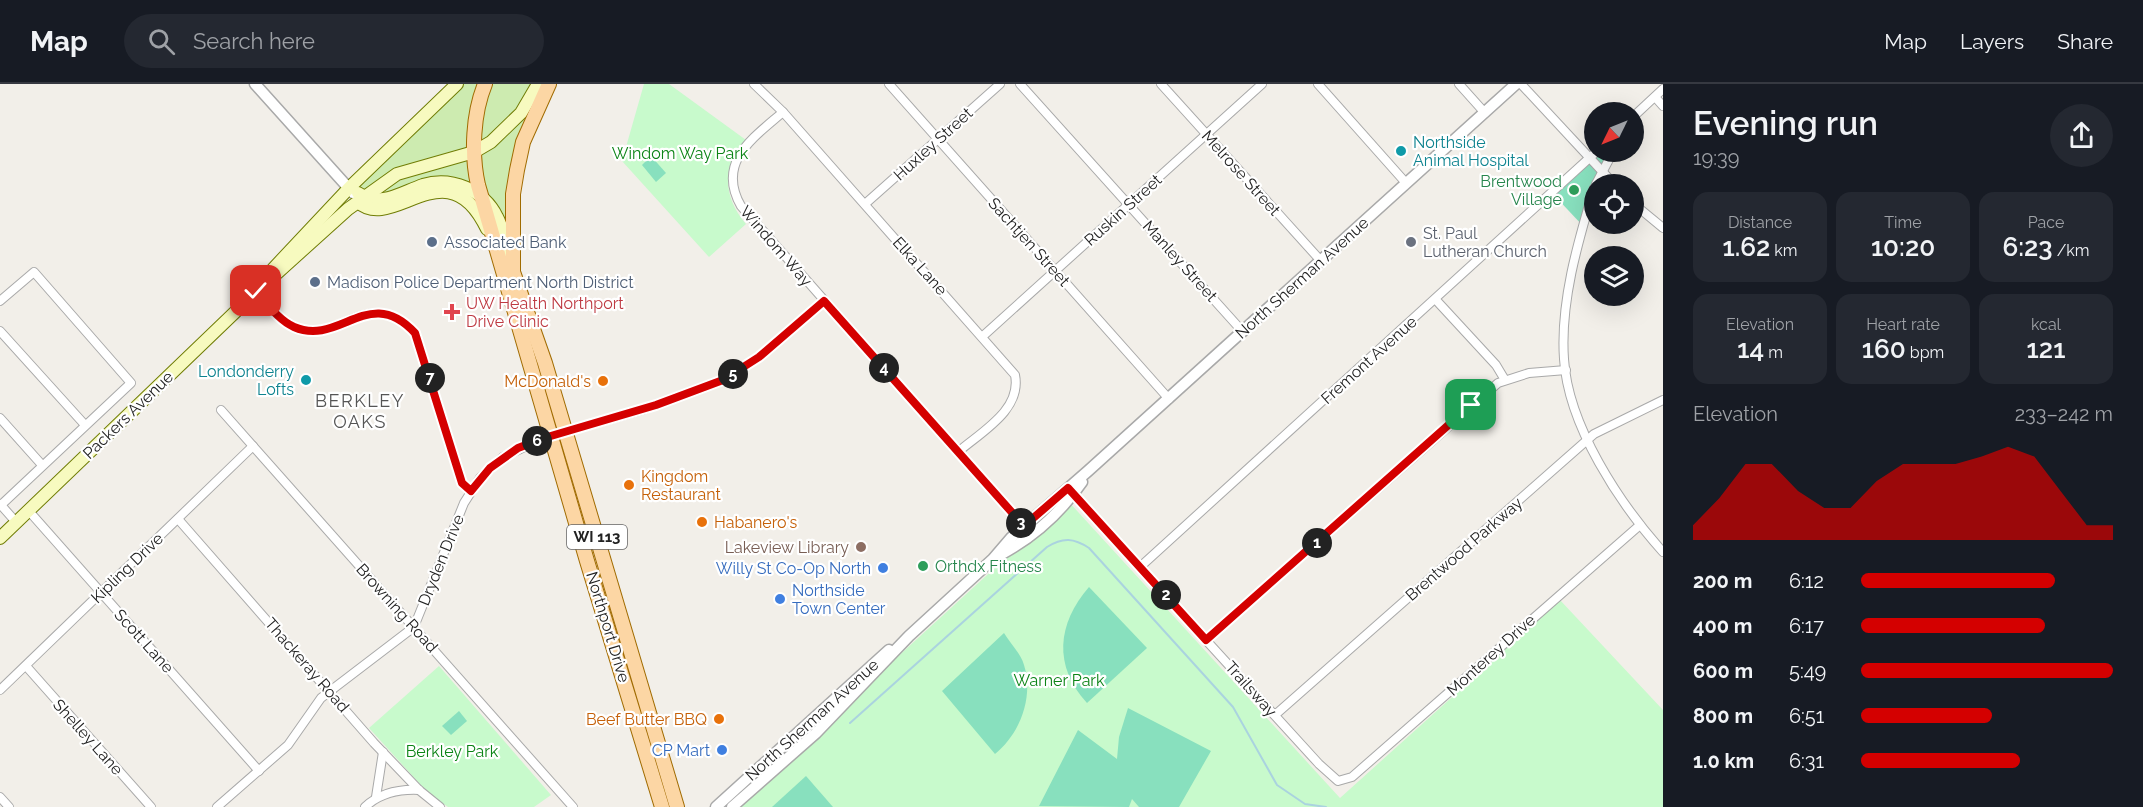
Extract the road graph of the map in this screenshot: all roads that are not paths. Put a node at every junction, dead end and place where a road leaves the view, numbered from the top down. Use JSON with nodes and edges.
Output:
{"nodes":[{"id":1,"x":255,"y":84,"type":"edge"},
{"id":2,"x":457,"y":84,"type":"edge"},
{"id":3,"x":485,"y":84,"type":"edge"},
{"id":4,"x":538,"y":84,"type":"edge"},
{"id":5,"x":549,"y":84,"type":"edge"},
{"id":6,"x":754,"y":84,"type":"edge"},
{"id":7,"x":890,"y":84,"type":"edge"},
{"id":8,"x":1000,"y":84,"type":"edge"},
{"id":9,"x":1020,"y":84,"type":"edge"},
{"id":10,"x":1161,"y":84,"type":"edge"},
{"id":11,"x":1262,"y":84,"type":"edge"},
{"id":12,"x":1318,"y":84,"type":"edge"},
{"id":13,"x":1459,"y":84,"type":"edge"},
{"id":14,"x":1516,"y":84,"type":"edge"},
{"id":15,"x":1521,"y":84,"type":"edge"},
{"id":16,"x":1663,"y":89,"type":"edge"},
{"id":17,"x":1654,"y":97,"type":"junction"},
{"id":18,"x":1644,"y":106,"type":"edge"},
{"id":19,"x":1663,"y":106,"type":"edge"},
{"id":20,"x":783,"y":112,"type":"junction"},
{"id":21,"x":1485,"y":113,"type":"junction"},
{"id":22,"x":1207,"y":135,"type":"junction"},
{"id":23,"x":939,"y":139,"type":"junction"},
{"id":24,"x":1584,"y":147,"type":"edge"},
{"id":25,"x":474,"y":152,"type":"junction"},
{"id":26,"x":1584,"y":162,"type":"edge"},
{"id":27,"x":1596,"y":162,"type":"edge"},
{"id":28,"x":1607,"y":162,"type":"edge"},
{"id":29,"x":1601,"y":171,"type":"junction"},
{"id":30,"x":1600,"y":174,"type":"edge"},
{"id":31,"x":1604,"y":174,"type":"edge"},
{"id":32,"x":1406,"y":183,"type":"junction"},
{"id":33,"x":350,"y":187,"type":"junction"},
{"id":34,"x":480,"y":196,"type":"junction"},
{"id":35,"x":361,"y":199,"type":"junction"},
{"id":36,"x":865,"y":204,"type":"junction"},
{"id":37,"x":1129,"y":205,"type":"junction"},
{"id":38,"x":1644,"y":212,"type":"edge"},
{"id":39,"x":1663,"y":228,"type":"edge"},
{"id":40,"x":1584,"y":231,"type":"edge"},
{"id":41,"x":493,"y":241,"type":"junction"},
{"id":42,"x":1321,"y":261,"type":"junction"},
{"id":43,"x":1056,"y":271,"type":"junction"},
{"id":44,"x":513,"y":272,"type":"junction"},
{"id":45,"x":256,"y":291,"type":"junction"},
{"id":46,"x":1436,"y":300,"type":"junction"},
{"id":47,"x":0,"y":301,"type":"edge"},
{"id":48,"x":824,"y":301,"type":"junction"},
{"id":49,"x":0,"y":330,"type":"edge"},
{"id":50,"x":1243,"y":332,"type":"junction"},
{"id":51,"x":982,"y":336,"type":"junction"},
{"id":52,"x":1566,"y":370,"type":"junction"},
{"id":53,"x":1505,"y":380,"type":"junction"},
{"id":54,"x":1169,"y":399,"type":"junction"},
{"id":55,"x":1663,"y":400,"type":"edge"},
{"id":56,"x":221,"y":410,"type":"dead end"},
{"id":57,"x":0,"y":418,"type":"edge"},
{"id":58,"x":85,"y":425,"type":"junction"},
{"id":59,"x":566,"y":432,"type":"junction"},
{"id":60,"x":550,"y":437,"type":"junction"},
{"id":61,"x":1588,"y":439,"type":"junction"},
{"id":62,"x":253,"y":446,"type":"junction"},
{"id":63,"x":958,"y":452,"type":"junction"},
{"id":64,"x":42,"y":465,"type":"junction"},
{"id":65,"x":471,"y":491,"type":"junction"},
{"id":66,"x":1070,"y":491,"type":"junction"},
{"id":67,"x":0,"y":505,"type":"edge"},
{"id":68,"x":28,"y":510,"type":"junction"},
{"id":69,"x":178,"y":519,"type":"junction"},
{"id":70,"x":16,"y":522,"type":"junction"},
{"id":71,"x":1640,"y":525,"type":"junction"},
{"id":72,"x":1028,"y":530,"type":"junction"},
{"id":73,"x":0,"y":538,"type":"edge"},
{"id":74,"x":1663,"y":552,"type":"edge"},
{"id":75,"x":1140,"y":567,"type":"junction"},
{"id":76,"x":101,"y":593,"type":"junction"},
{"id":77,"x":606,"y":621,"type":"junction"},
{"id":78,"x":414,"y":627,"type":"junction"},
{"id":79,"x":909,"y":636,"type":"junction"},
{"id":80,"x":1206,"y":640,"type":"junction"},
{"id":81,"x":628,"y":642,"type":"junction"},
{"id":82,"x":26,"y":666,"type":"junction"},
{"id":83,"x":0,"y":690,"type":"edge"},
{"id":84,"x":328,"y":691,"type":"junction"},
{"id":85,"x":1275,"y":715,"type":"junction"},
{"id":86,"x":383,"y":752,"type":"junction"},
{"id":87,"x":259,"y":771,"type":"junction"},
{"id":88,"x":1340,"y":781,"type":"joint"},
{"id":89,"x":419,"y":790,"type":"junction"},
{"id":90,"x":0,"y":797,"type":"edge"},
{"id":91,"x":376,"y":797,"type":"junction"},
{"id":92,"x":9,"y":807,"type":"edge"},
{"id":93,"x":151,"y":807,"type":"edge"},
{"id":94,"x":218,"y":807,"type":"edge"},
{"id":95,"x":365,"y":807,"type":"edge"},
{"id":96,"x":440,"y":807,"type":"edge"},
{"id":97,"x":573,"y":807,"type":"edge"},
{"id":98,"x":662,"y":807,"type":"edge"},
{"id":99,"x":677,"y":807,"type":"edge"},
{"id":100,"x":716,"y":807,"type":"edge"},
{"id":101,"x":732,"y":807,"type":"edge"}],
"edges":[{"from":1,"to":33,"type":"street"},
{"from":2,"to":33,"type":"main road","name":"Packers Avenue"},
{"from":3,"to":25,"type":"main road","number":"WI 113"},
{"from":4,"to":25,"type":"main road","name":"Packers Avenue"},
{"from":5,"to":44,"type":"main road","number":"WI 113"},
{"from":6,"to":20,"type":"street","name":"Elka Lane"},
{"from":7,"to":23,"type":"street","name":"Sachtjen Street"},
{"from":8,"to":23,"type":"street","name":"Huxley Street"},
{"from":9,"to":37,"type":"street","name":"Manley Street"},
{"from":10,"to":22,"type":"street","name":"Melrose Street"},
{"from":11,"to":22,"type":"street","name":"Ruskin Street"},
{"from":12,"to":32,"type":"street"},
{"from":13,"to":21,"type":"street"},
{"from":14,"to":21,"type":"street","name":"North Sherman Avenue"},
{"from":15,"to":24,"type":"street"},
{"from":16,"to":17,"type":"street"},
{"from":17,"to":18,"type":"street"},
{"from":17,"to":19,"type":"street"},
{"from":20,"to":36,"type":"street","name":"Elka Lane"},
{"from":20,"to":48,"type":"street","name":"Windom Way"},
{"from":21,"to":32,"type":"street","name":"North Sherman Avenue"},
{"from":22,"to":37,"type":"street","name":"Ruskin Street"},
{"from":22,"to":42,"type":"street","name":"Melrose Street"},
{"from":23,"to":36,"type":"street","name":"Huxley Street"},
{"from":23,"to":43,"type":"street","name":"Sachtjen Street"},
{"from":25,"to":34,"type":"main road","number":"WI 113"},
{"from":25,"to":35,"type":"main road","name":"Packers Avenue"},
{"from":26,"to":46,"type":"street","name":"Fremont Avenue"},
{"from":27,"to":29,"type":"street"},
{"from":28,"to":29,"type":"street"},
{"from":29,"to":30,"type":"street"},
{"from":29,"to":31,"type":"street"},
{"from":32,"to":42,"type":"street","name":"North Sherman Avenue"},
{"from":33,"to":35,"type":"main road"},
{"from":33,"to":45,"type":"main road","name":"Packers Avenue"},
{"from":34,"to":35,"type":"main road"},
{"from":34,"to":41,"type":"main road","number":"WI 113"},
{"from":34,"to":44,"type":"main road"},
{"from":35,"to":41,"type":"main road"},
{"from":35,"to":45,"type":"main road","name":"Packers Avenue"},
{"from":36,"to":51,"type":"street","name":"Elka Lane"},
{"from":37,"to":43,"type":"street","name":"Ruskin Street"},
{"from":37,"to":50,"type":"street","name":"Manley Street"},
{"from":38,"to":39,"type":"street"},
{"from":40,"to":52,"type":"street"},
{"from":41,"to":60,"type":"main road","name":"Northport Drive","number":"WI 113"},
{"from":42,"to":50,"type":"street","name":"North Sherman Avenue"},
{"from":43,"to":51,"type":"street","name":"Ruskin Street"},
{"from":43,"to":54,"type":"street","name":"Sachtjen Street"},
{"from":44,"to":59,"type":"main road","name":"Northport Drive","number":"WI 113"},
{"from":45,"to":65,"type":"street"},
{"from":45,"to":68,"type":"main road","name":"Packers Avenue"},
{"from":46,"to":53,"type":"street"},
{"from":46,"to":75,"type":"street","name":"Fremont Avenue"},
{"from":47,"to":58,"type":"street"},
{"from":48,"to":59,"type":"street","name":"Dryden Drive"},
{"from":48,"to":63,"type":"street","name":"Windom Way"},
{"from":49,"to":58,"type":"street"},
{"from":50,"to":54,"type":"street","name":"North Sherman Avenue"},
{"from":51,"to":63,"type":"street","name":"Elka Lane"},
{"from":52,"to":53,"type":"street"},
{"from":52,"to":61,"type":"street"},
{"from":53,"to":80,"type":"street"},
{"from":54,"to":66,"type":"street","name":"North Sherman Avenue"},
{"from":55,"to":61,"type":"street","name":"Brentwood Parkway"},
{"from":56,"to":62,"type":"street","name":"Browning Road"},
{"from":57,"to":64,"type":"street"},
{"from":58,"to":64,"type":"street"},
{"from":59,"to":60,"type":"street","name":"Dryden Drive"},
{"from":59,"to":81,"type":"main road","name":"Northport Drive","number":"WI 113"},
{"from":60,"to":65,"type":"street","name":"Dryden Drive"},
{"from":60,"to":77,"type":"main road","name":"Northport Drive","number":"WI 113"},
{"from":61,"to":71,"type":"street"},
{"from":61,"to":85,"type":"street","name":"Brentwood Parkway"},
{"from":62,"to":69,"type":"street","name":"Kipling Drive"},
{"from":62,"to":78,"type":"street","name":"Browning Road"},
{"from":63,"to":72,"type":"street","name":"Windom Way"},
{"from":64,"to":67,"type":"street"},
{"from":65,"to":78,"type":"street","name":"Dryden Drive"},
{"from":66,"to":72,"type":"street","name":"North Sherman Avenue"},
{"from":66,"to":75,"type":"street","name":"Trailsway"},
{"from":67,"to":70,"type":"street"},
{"from":68,"to":70,"type":"main road","name":"Packers Avenue"},
{"from":68,"to":76,"type":"street","name":"Scott Lane"},
{"from":69,"to":76,"type":"street","name":"Kipling Drive"},
{"from":69,"to":84,"type":"street","name":"Thackeray Road"},
{"from":70,"to":73,"type":"main road","name":"Packers Avenue"},
{"from":71,"to":74,"type":"street"},
{"from":71,"to":88,"type":"street","name":"Monterey Drive"},
{"from":72,"to":79,"type":"street","name":"North Sherman Avenue"},
{"from":75,"to":80,"type":"street","name":"Trailsway"},
{"from":76,"to":82,"type":"street","name":"Kipling Drive"},
{"from":76,"to":87,"type":"street","name":"Scott Lane"},
{"from":77,"to":81,"type":"main road"},
{"from":77,"to":98,"type":"main road","name":"Northport Drive","number":"WI 113"},
{"from":78,"to":84,"type":"street","name":"Dryden Drive"},
{"from":78,"to":97,"type":"street","name":"Browning Road"},
{"from":79,"to":100,"type":"street","name":"North Sherman Avenue"},
{"from":79,"to":101,"type":"street","name":"North Sherman Avenue"},
{"from":80,"to":85,"type":"street","name":"Trailsway"},
{"from":81,"to":99,"type":"main road","name":"Northport Drive","number":"WI 113"},
{"from":82,"to":83,"type":"street","name":"Kipling Drive"},
{"from":82,"to":93,"type":"street","name":"Shelley Lane"},
{"from":84,"to":86,"type":"street","name":"Thackeray Road"},
{"from":84,"to":87,"type":"street","name":"Dryden Drive"},
{"from":85,"to":88,"type":"street","name":"Trailsway"},
{"from":86,"to":89,"type":"street","name":"Thackeray Road"},
{"from":86,"to":91,"type":"street"},
{"from":87,"to":94,"type":"street","name":"Dryden Drive"},
{"from":89,"to":91,"type":"street"},
{"from":89,"to":96,"type":"street","name":"Thackeray Road"},
{"from":90,"to":92,"type":"street"},
{"from":91,"to":95,"type":"street"}]}
